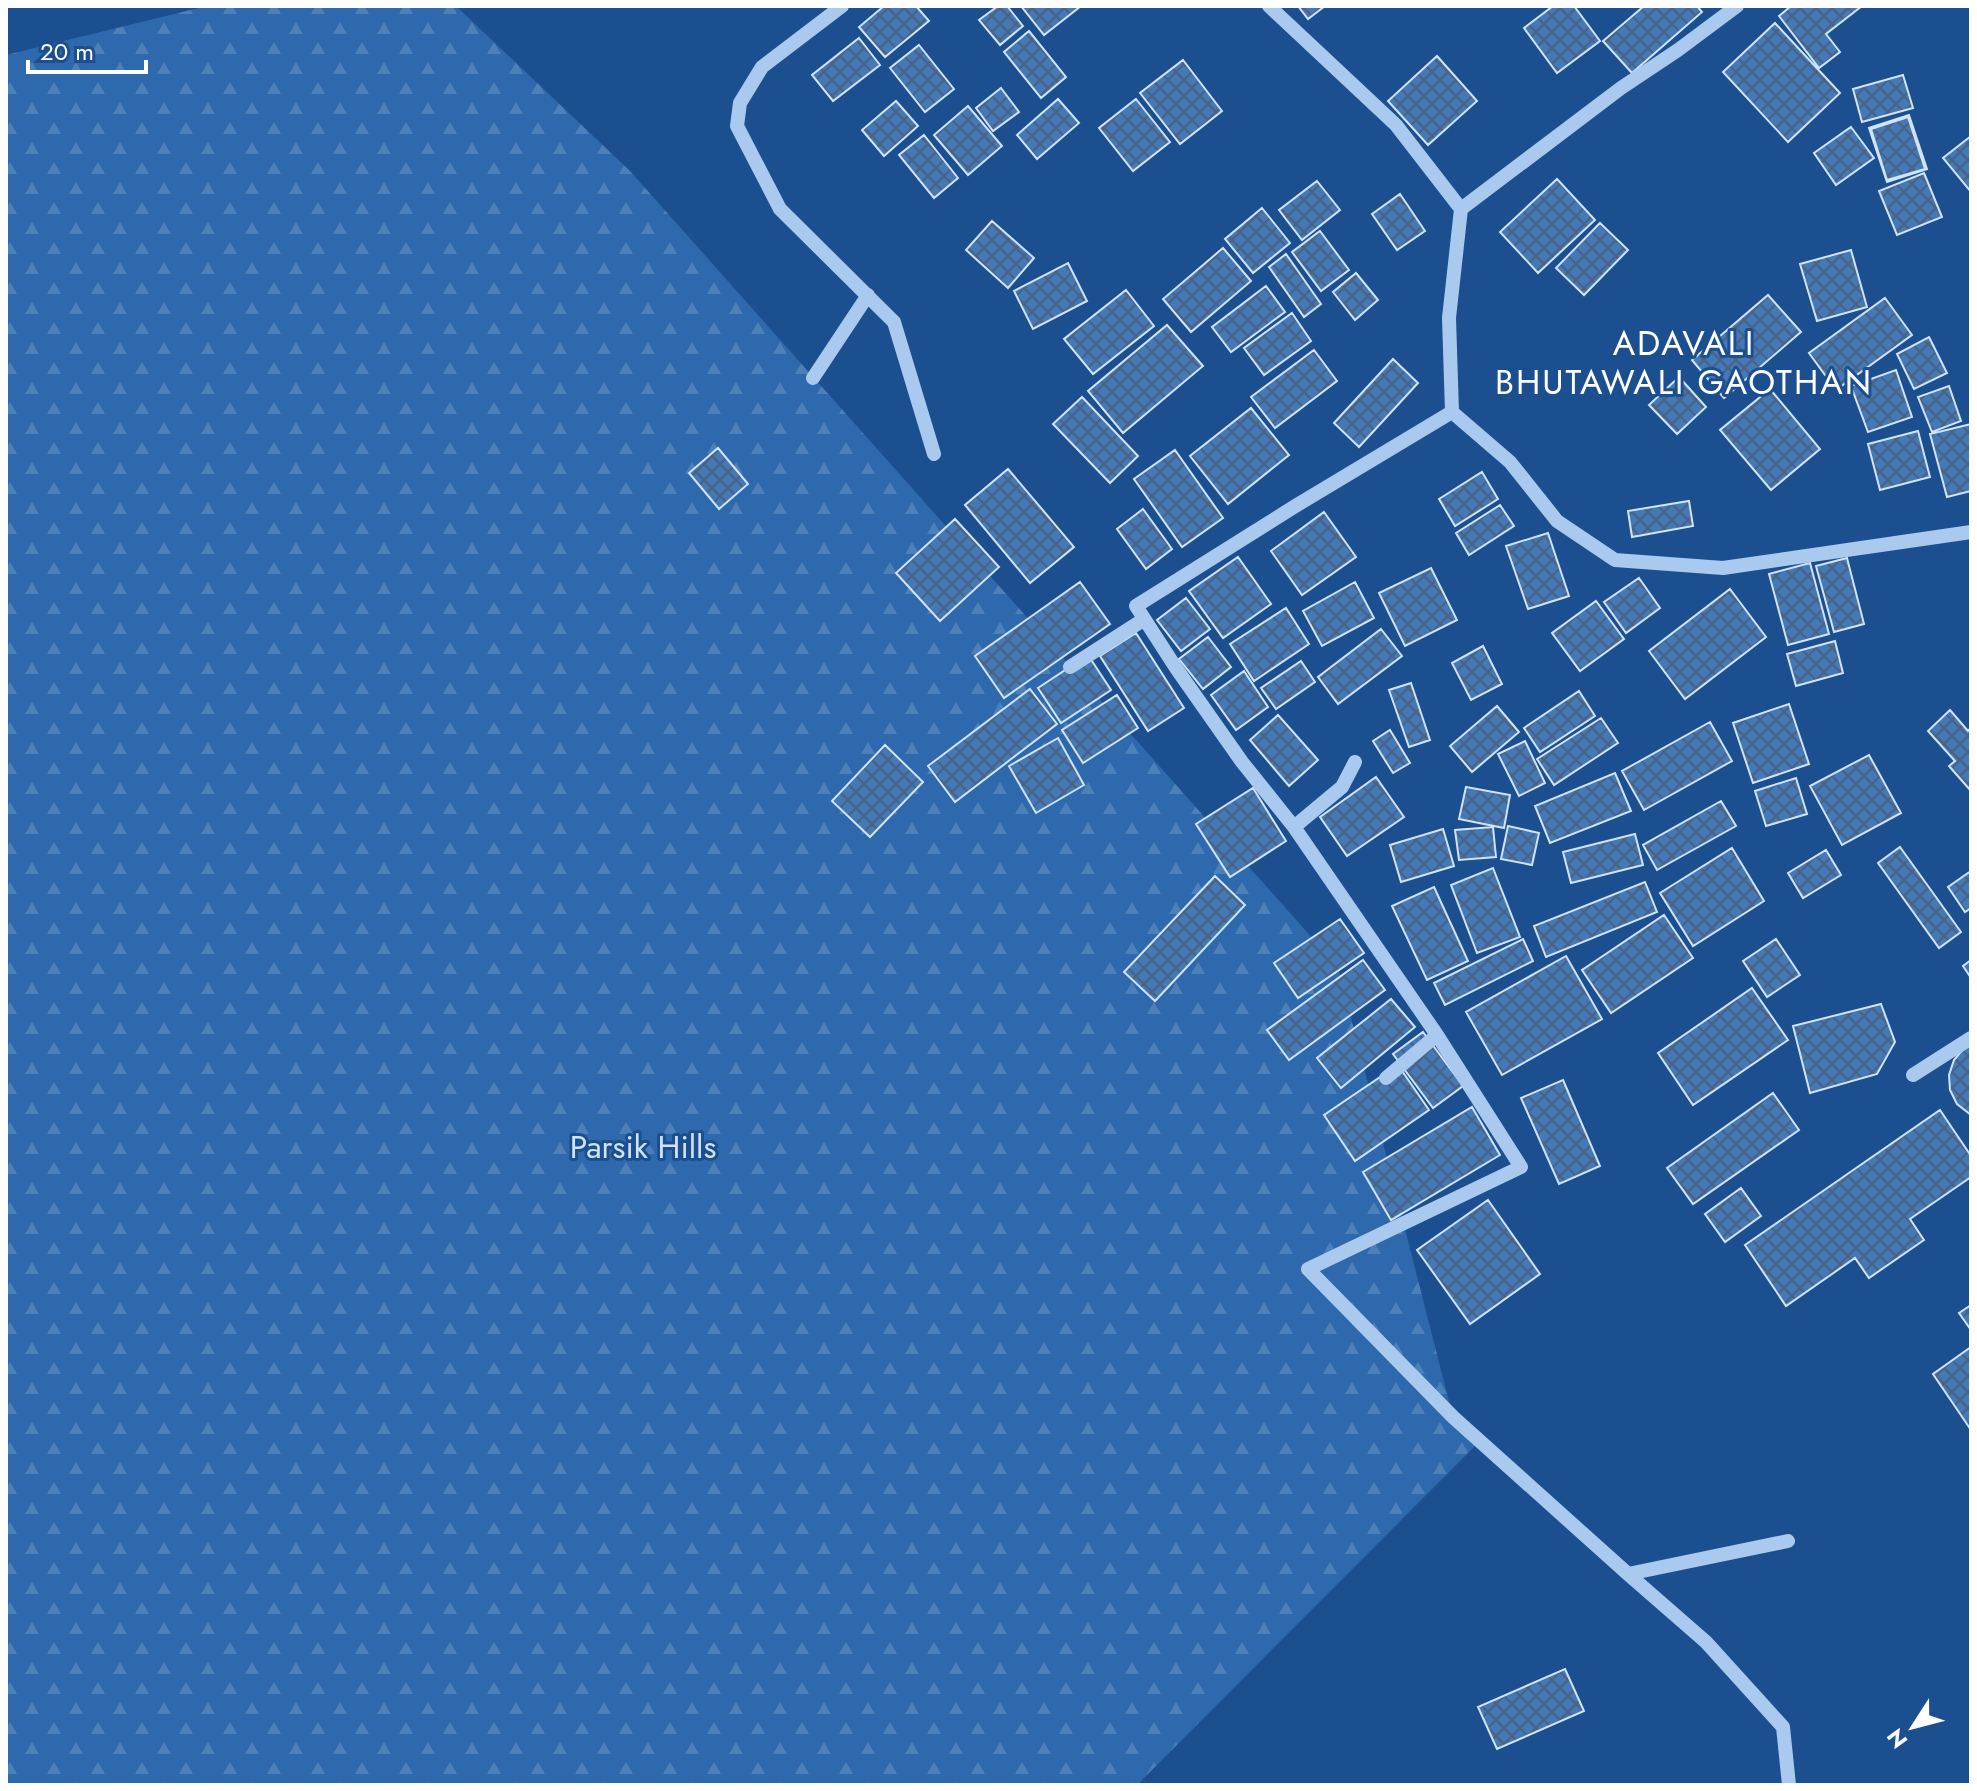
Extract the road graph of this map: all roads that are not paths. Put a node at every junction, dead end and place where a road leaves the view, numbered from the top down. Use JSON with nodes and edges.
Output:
{"nodes":[{"id":1,"x":842,"y":6,"type":"edge"},
{"id":2,"x":1269,"y":6,"type":"edge"},
{"id":3,"x":1737,"y":6,"type":"edge"},
{"id":4,"x":1461,"y":209,"type":"junction"},
{"id":5,"x":868,"y":295,"type":"junction"},
{"id":6,"x":813,"y":378,"type":"dead end"},
{"id":7,"x":1452,"y":412,"type":"junction"},
{"id":8,"x":934,"y":454,"type":"dead end"},
{"id":9,"x":1971,"y":532,"type":"edge"},
{"id":10,"x":1143,"y":620,"type":"junction"},
{"id":11,"x":1070,"y":667,"type":"dead end"},
{"id":12,"x":1355,"y":762,"type":"dead end"},
{"id":13,"x":1294,"y":827,"type":"junction"},
{"id":14,"x":1437,"y":1035,"type":"junction"},
{"id":15,"x":1971,"y":1038,"type":"edge"},
{"id":16,"x":1913,"y":1075,"type":"dead end"},
{"id":17,"x":1386,"y":1078,"type":"dead end"},
{"id":18,"x":1788,"y":1541,"type":"dead end"},
{"id":19,"x":1628,"y":1574,"type":"junction"},
{"id":20,"x":1789,"y":1785,"type":"edge"}],
"edges":[{"from":1,"to":5,"type":"street"},
{"from":2,"to":4,"type":"street"},
{"from":3,"to":4,"type":"street"},
{"from":4,"to":7,"type":"street"},
{"from":5,"to":6,"type":"street"},
{"from":5,"to":8,"type":"street"},
{"from":7,"to":9,"type":"street"},
{"from":7,"to":10,"type":"street"},
{"from":10,"to":11,"type":"street"},
{"from":10,"to":13,"type":"street"},
{"from":12,"to":13,"type":"street"},
{"from":13,"to":14,"type":"street"},
{"from":14,"to":17,"type":"street"},
{"from":14,"to":19,"type":"street"},
{"from":15,"to":16,"type":"street"},
{"from":18,"to":19,"type":"street"},
{"from":19,"to":20,"type":"street"}]}
